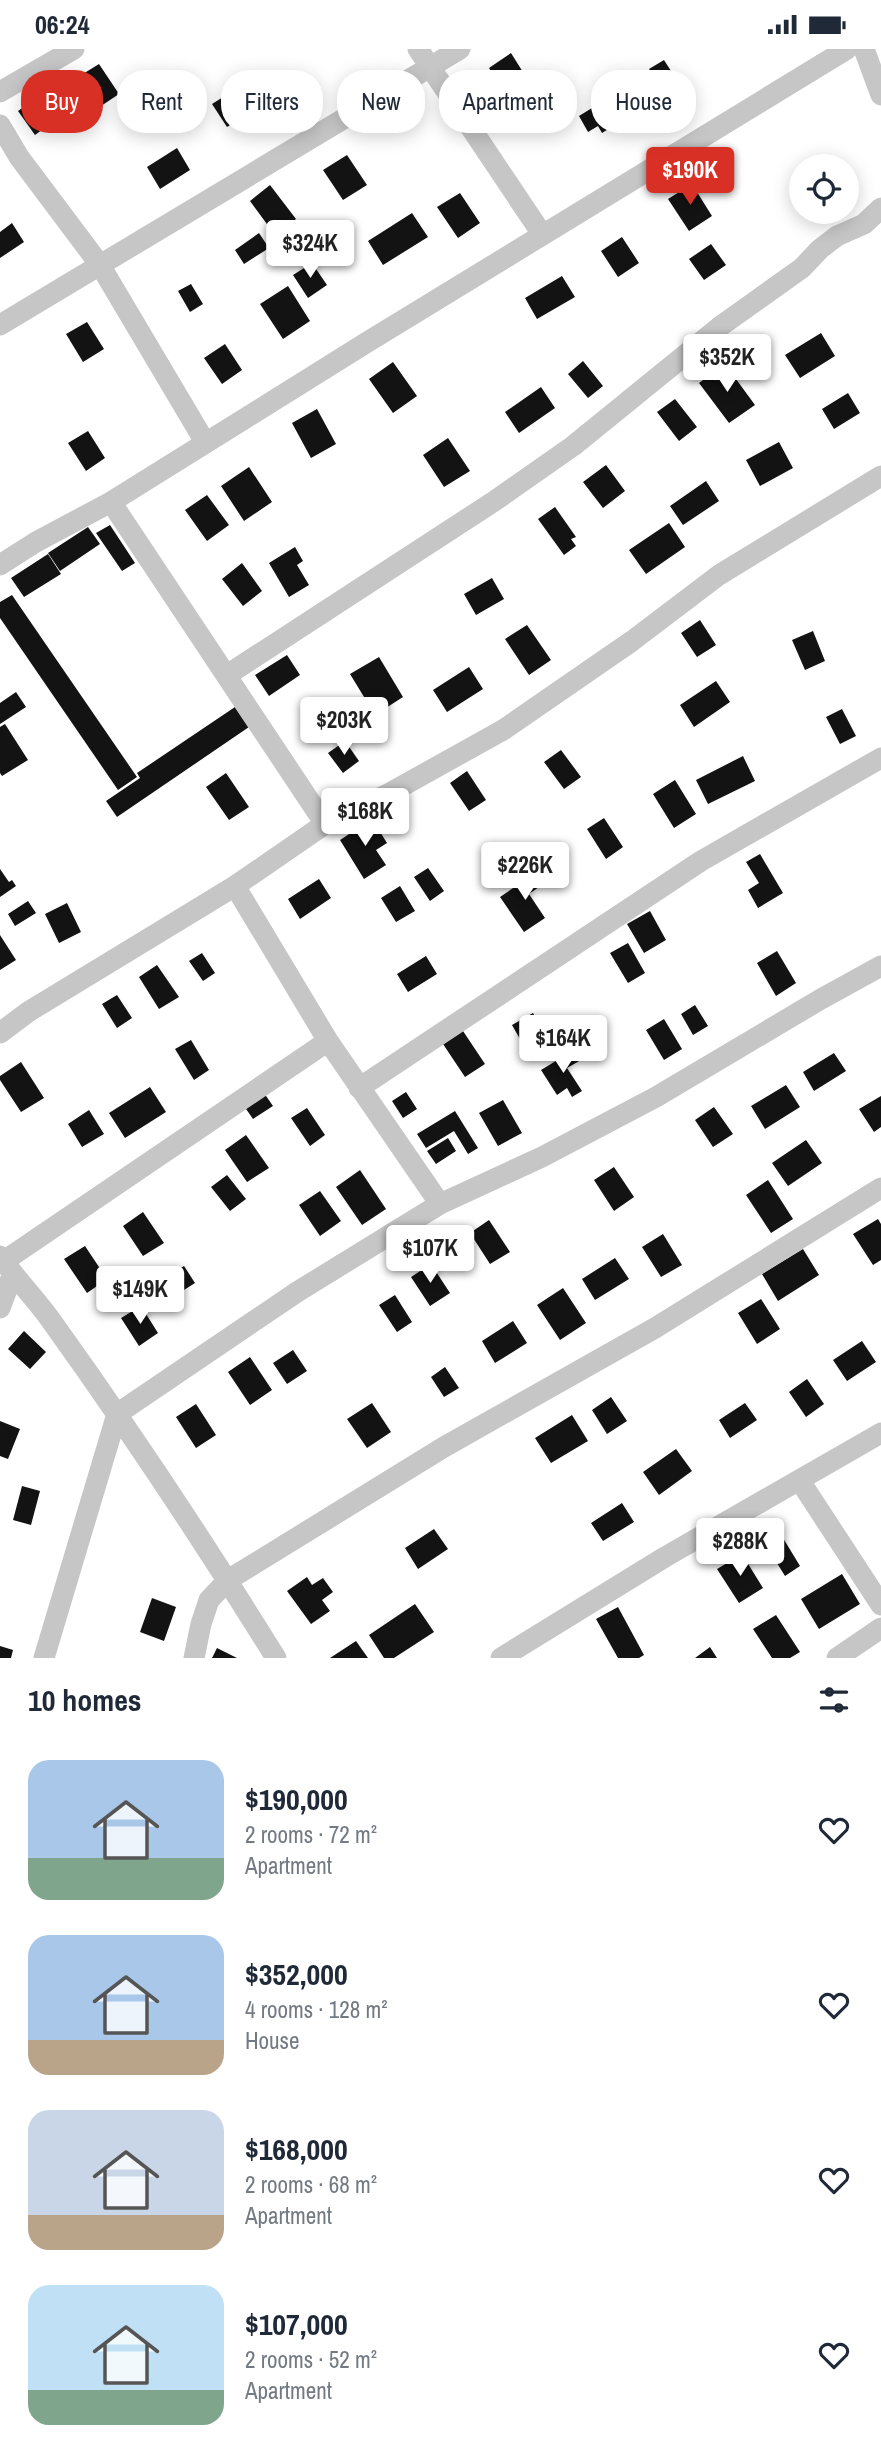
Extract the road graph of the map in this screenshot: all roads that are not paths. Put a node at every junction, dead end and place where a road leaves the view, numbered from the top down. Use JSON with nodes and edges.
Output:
{"nodes":[{"id":1,"x":74,"y":49,"type":"edge"},
{"id":2,"x":418,"y":49,"type":"edge"},
{"id":3,"x":460,"y":49,"type":"edge"},
{"id":4,"x":847,"y":49,"type":"edge"},
{"id":5,"x":864,"y":49,"type":"edge"},
{"id":6,"x":431,"y":68,"type":"junction"},
{"id":7,"x":0,"y":92,"type":"edge"},
{"id":8,"x":881,"y":95,"type":"edge"},
{"id":9,"x":0,"y":125,"type":"edge"},
{"id":10,"x":881,"y":208,"type":"edge"},
{"id":11,"x":542,"y":234,"type":"junction"},
{"id":12,"x":100,"y":265,"type":"junction"},
{"id":13,"x":0,"y":325,"type":"edge"},
{"id":14,"x":205,"y":442,"type":"junction"},
{"id":15,"x":881,"y":476,"type":"edge"},
{"id":16,"x":111,"y":502,"type":"junction"},
{"id":17,"x":0,"y":565,"type":"edge"},
{"id":18,"x":227,"y":675,"type":"junction"},
{"id":19,"x":881,"y":758,"type":"edge"},
{"id":20,"x":325,"y":824,"type":"junction"},
{"id":21,"x":235,"y":886,"type":"junction"},
{"id":22,"x":881,"y":966,"type":"edge"},
{"id":23,"x":0,"y":1033,"type":"edge"},
{"id":24,"x":328,"y":1041,"type":"junction"},
{"id":25,"x":359,"y":1087,"type":"junction"},
{"id":26,"x":881,"y":1188,"type":"edge"},
{"id":27,"x":440,"y":1204,"type":"junction"},
{"id":28,"x":6,"y":1263,"type":"edge"},
{"id":29,"x":0,"y":1308,"type":"edge"},
{"id":30,"x":117,"y":1414,"type":"junction"},
{"id":31,"x":881,"y":1433,"type":"edge"},
{"id":32,"x":800,"y":1481,"type":"junction"},
{"id":33,"x":228,"y":1580,"type":"junction"},
{"id":34,"x":881,"y":1605,"type":"edge"},
{"id":35,"x":881,"y":1628,"type":"edge"},
{"id":36,"x":44,"y":1658,"type":"edge"},
{"id":37,"x":194,"y":1658,"type":"edge"},
{"id":38,"x":276,"y":1658,"type":"edge"},
{"id":39,"x":501,"y":1658,"type":"edge"},
{"id":40,"x":837,"y":1658,"type":"edge"}],
"edges":[{"from":1,"to":7,"type":"street"},
{"from":2,"to":6,"type":"street"},
{"from":3,"to":6,"type":"street"},
{"from":4,"to":11,"type":"street"},
{"from":5,"to":8,"type":"street"},
{"from":6,"to":11,"type":"street"},
{"from":6,"to":12,"type":"street"},
{"from":9,"to":12,"type":"street"},
{"from":10,"to":18,"type":"street"},
{"from":11,"to":14,"type":"street"},
{"from":12,"to":13,"type":"street"},
{"from":12,"to":14,"type":"street"},
{"from":14,"to":16,"type":"street"},
{"from":15,"to":20,"type":"street"},
{"from":16,"to":17,"type":"street"},
{"from":16,"to":18,"type":"street"},
{"from":18,"to":20,"type":"street"},
{"from":19,"to":25,"type":"street"},
{"from":20,"to":21,"type":"street"},
{"from":21,"to":23,"type":"street"},
{"from":21,"to":24,"type":"street"},
{"from":22,"to":27,"type":"street"},
{"from":24,"to":25,"type":"street"},
{"from":24,"to":28,"type":"street"},
{"from":25,"to":27,"type":"street"},
{"from":26,"to":33,"type":"street"},
{"from":27,"to":30,"type":"street"},
{"from":28,"to":29,"type":"street"},
{"from":28,"to":30,"type":"street"},
{"from":30,"to":33,"type":"street"},
{"from":30,"to":36,"type":"street"},
{"from":31,"to":32,"type":"street"},
{"from":32,"to":34,"type":"street"},
{"from":32,"to":39,"type":"street"},
{"from":33,"to":37,"type":"street"},
{"from":33,"to":38,"type":"street"},
{"from":35,"to":40,"type":"street"}]}
